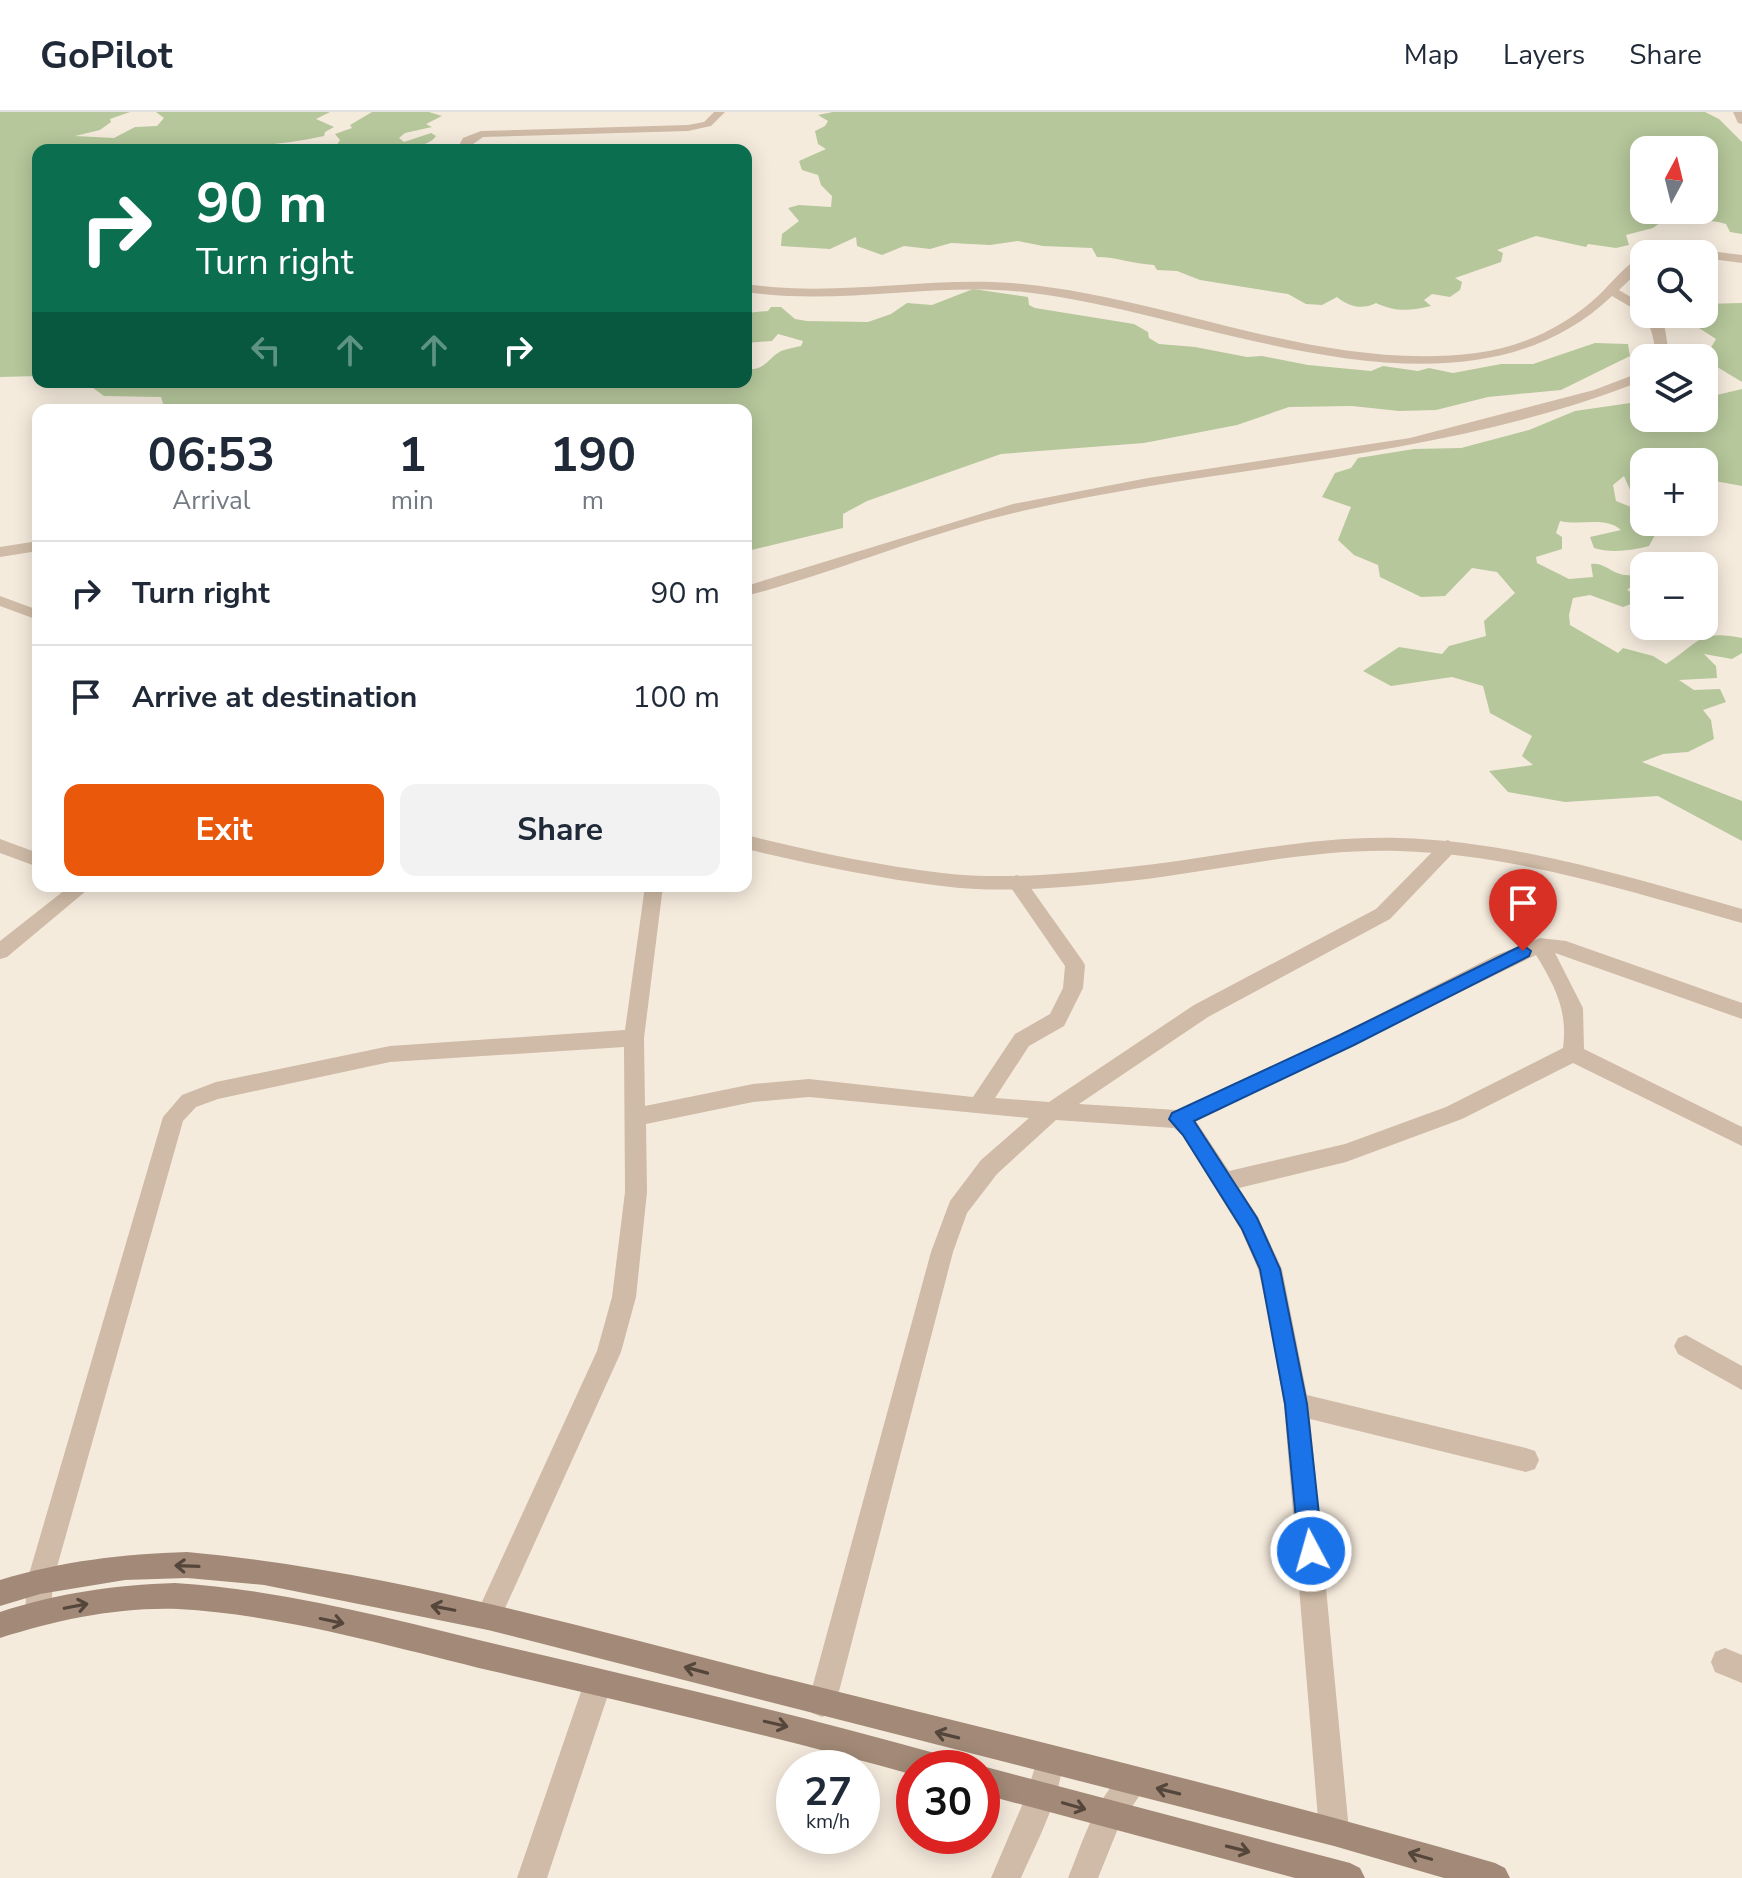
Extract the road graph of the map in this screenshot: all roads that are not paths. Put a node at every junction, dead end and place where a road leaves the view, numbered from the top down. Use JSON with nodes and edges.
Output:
{"nodes":[{"id":1,"x":720,"y":112,"type":"edge"},
{"id":2,"x":1738,"y":112,"type":"edge"},
{"id":3,"x":1742,"y":121,"type":"edge"},
{"id":4,"x":465,"y":144,"type":"edge"},
{"id":5,"x":1718,"y":256,"type":"edge"},
{"id":6,"x":1742,"y":259,"type":"edge"},
{"id":7,"x":1630,"y":270,"type":"edge"},
{"id":8,"x":752,"y":289,"type":"edge"},
{"id":9,"x":1610,"y":290,"type":"junction"},
{"id":10,"x":1630,"y":302,"type":"edge"},
{"id":11,"x":1630,"y":381,"type":"edge"},
{"id":12,"x":32,"y":547,"type":"edge"},
{"id":13,"x":0,"y":552,"type":"edge"},
{"id":14,"x":752,"y":589,"type":"edge"},
{"id":15,"x":0,"y":601,"type":"edge"},
{"id":16,"x":32,"y":613,"type":"edge"},
{"id":17,"x":752,"y":843,"type":"edge"},
{"id":18,"x":0,"y":846,"type":"edge"},
{"id":19,"x":1448,"y":847,"type":"junction"},
{"id":20,"x":32,"y":858,"type":"edge"},
{"id":21,"x":1016,"y":882,"type":"junction"},
{"id":22,"x":75,"y":892,"type":"edge"},
{"id":23,"x":653,"y":892,"type":"edge"},
{"id":24,"x":1742,"y":916,"type":"edge"},
{"id":25,"x":1540,"y":945,"type":"junction"},
{"id":26,"x":0,"y":952,"type":"edge"},
{"id":27,"x":1742,"y":1011,"type":"edge"},
{"id":28,"x":634,"y":1038,"type":"junction"},
{"id":29,"x":1573,"y":1053,"type":"junction"},
{"id":30,"x":978,"y":1106,"type":"junction"},
{"id":31,"x":1050,"y":1112,"type":"junction"},
{"id":32,"x":635,"y":1117,"type":"junction"},
{"id":33,"x":1179,"y":1119,"type":"junction"},
{"id":34,"x":1742,"y":1137,"type":"edge"},
{"id":35,"x":1224,"y":1182,"type":"junction"},
{"id":36,"x":1686,"y":1346,"type":"dead end"},
{"id":37,"x":1742,"y":1379,"type":"edge"},
{"id":38,"x":1296,"y":1404,"type":"junction"},
{"id":39,"x":1526,"y":1460,"type":"dead end"},
{"id":40,"x":40,"y":1581,"type":"junction"},
{"id":41,"x":0,"y":1593,"type":"edge"},
{"id":42,"x":38,"y":1613,"type":"junction"},
{"id":43,"x":488,"y":1617,"type":"junction"},
{"id":44,"x":0,"y":1625,"type":"edge"},
{"id":45,"x":598,"y":1683,"type":"junction"},
{"id":46,"x":822,"y":1703,"type":"junction"},
{"id":47,"x":896,"y":1756,"type":"edge"},
{"id":48,"x":1050,"y":1761,"type":"junction"},
{"id":49,"x":1134,"y":1783,"type":"junction"},
{"id":50,"x":1000,"y":1785,"type":"edge"},
{"id":51,"x":1040,"y":1797,"type":"junction"},
{"id":52,"x":1108,"y":1816,"type":"junction"},
{"id":53,"x":1334,"y":1831,"type":"junction"},
{"id":54,"x":532,"y":1878,"type":"edge"},
{"id":55,"x":1006,"y":1878,"type":"edge"},
{"id":56,"x":1083,"y":1878,"type":"edge"},
{"id":57,"x":1350,"y":1878,"type":"edge"},
{"id":58,"x":1495,"y":1878,"type":"edge"}],
"edges":[{"from":1,"to":4,"type":"street"},
{"from":2,"to":3,"type":"street"},
{"from":5,"to":6,"type":"street"},
{"from":7,"to":9,"type":"street"},
{"from":8,"to":9,"type":"street"},
{"from":9,"to":10,"type":"street"},
{"from":11,"to":14,"type":"street"},
{"from":12,"to":13,"type":"street"},
{"from":15,"to":16,"type":"street"},
{"from":17,"to":21,"type":"street"},
{"from":18,"to":20,"type":"street"},
{"from":19,"to":21,"type":"street"},
{"from":19,"to":24,"type":"street"},
{"from":19,"to":31,"type":"street"},
{"from":21,"to":30,"type":"street"},
{"from":22,"to":26,"type":"street"},
{"from":23,"to":28,"type":"street"},
{"from":25,"to":27,"type":"street"},
{"from":25,"to":29,"type":"street"},
{"from":25,"to":33,"type":"street"},
{"from":28,"to":32,"type":"street"},
{"from":28,"to":40,"type":"street"},
{"from":29,"to":34,"type":"street"},
{"from":29,"to":35,"type":"street"},
{"from":30,"to":31,"type":"street"},
{"from":30,"to":32,"type":"street"},
{"from":31,"to":33,"type":"street"},
{"from":31,"to":46,"type":"street"},
{"from":32,"to":43,"type":"street"},
{"from":33,"to":35,"type":"street"},
{"from":35,"to":38,"type":"street"},
{"from":36,"to":37,"type":"street"},
{"from":38,"to":39,"type":"street"},
{"from":38,"to":53,"type":"street"},
{"from":40,"to":41,"type":"main road"},
{"from":40,"to":42,"type":"street"},
{"from":43,"to":40,"type":"main road","one_way":true},
{"from":42,"to":44,"type":"main road"},
{"from":42,"to":45,"type":"main road","one_way":true},
{"from":46,"to":43,"type":"main road","one_way":true},
{"from":45,"to":47,"type":"main road","one_way":true},
{"from":45,"to":54,"type":"street"},
{"from":48,"to":46,"type":"main road","one_way":true},
{"from":48,"to":49,"type":"main road"},
{"from":48,"to":51,"type":"street"},
{"from":49,"to":52,"type":"street"},
{"from":53,"to":49,"type":"main road","one_way":true},
{"from":50,"to":51,"type":"main road"},
{"from":51,"to":52,"type":"main road","one_way":true},
{"from":51,"to":55,"type":"street"},
{"from":52,"to":56,"type":"street"},
{"from":52,"to":57,"type":"main road","one_way":true},
{"from":58,"to":53,"type":"main road","one_way":true}]}
